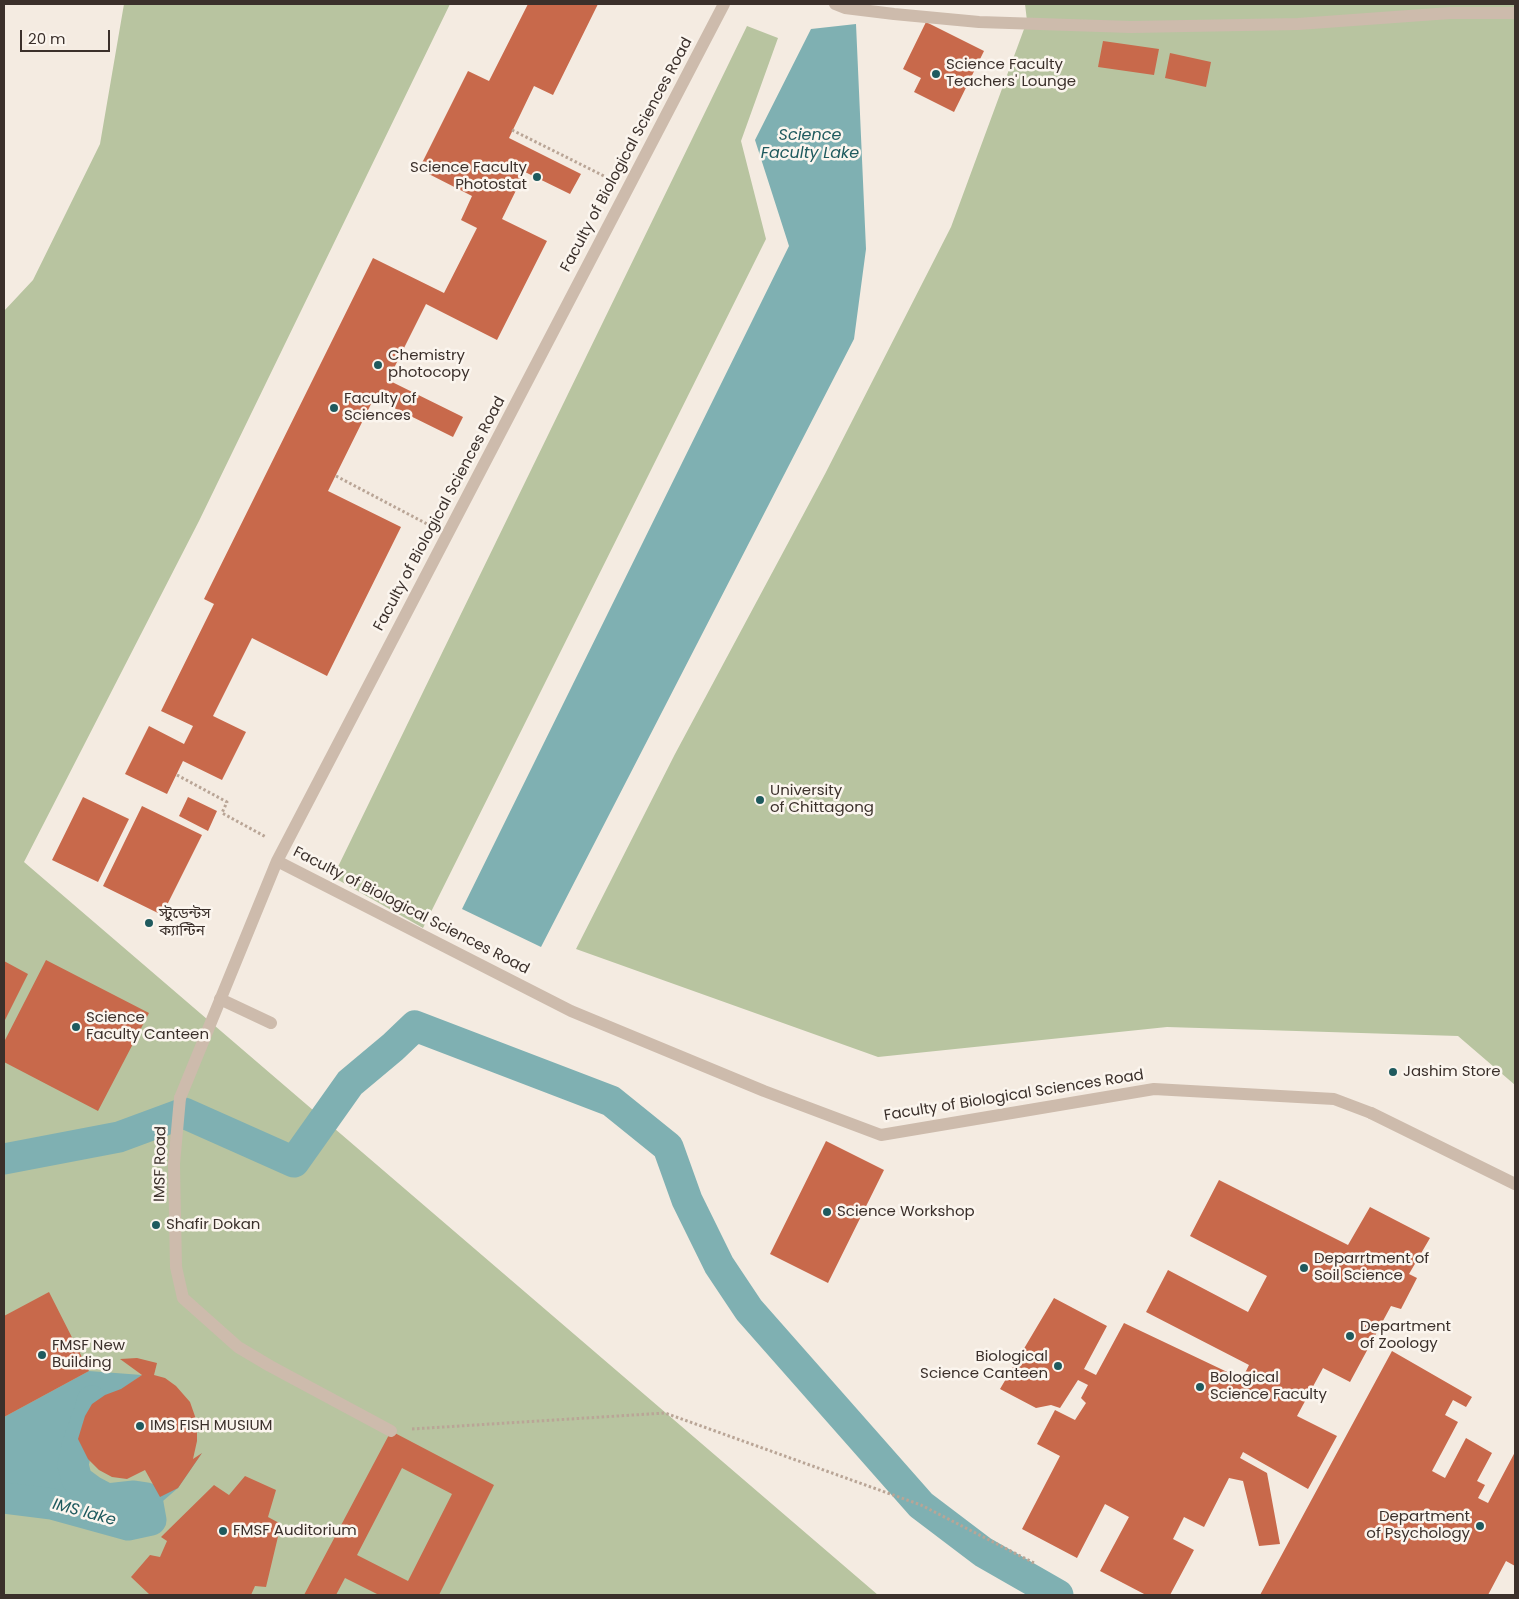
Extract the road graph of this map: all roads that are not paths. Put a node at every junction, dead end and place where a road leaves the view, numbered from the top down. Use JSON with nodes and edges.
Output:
{"nodes":[{"id":1,"x":724,"y":4,"type":"edge"},
{"id":2,"x":835,"y":4,"type":"edge"},
{"id":3,"x":1515,"y":13,"type":"edge"},
{"id":4,"x":277,"y":861,"type":"junction"},
{"id":5,"x":220,"y":999,"type":"junction"},
{"id":6,"x":271,"y":1023,"type":"dead end"},
{"id":7,"x":1515,"y":1184,"type":"edge"},
{"id":8,"x":391,"y":1430,"type":"road end"}],
"edges":[{"from":1,"to":4,"type":"street","name":"Faculty of Biological Sciences Road"},
{"from":2,"to":3,"type":"street"},
{"from":4,"to":5,"type":"street","name":"IMSF Road"},
{"from":4,"to":7,"type":"street","name":"Faculty of Biological Sciences Road"},
{"from":5,"to":6,"type":"street"},
{"from":5,"to":8,"type":"street","name":"IMSF Road"}]}
